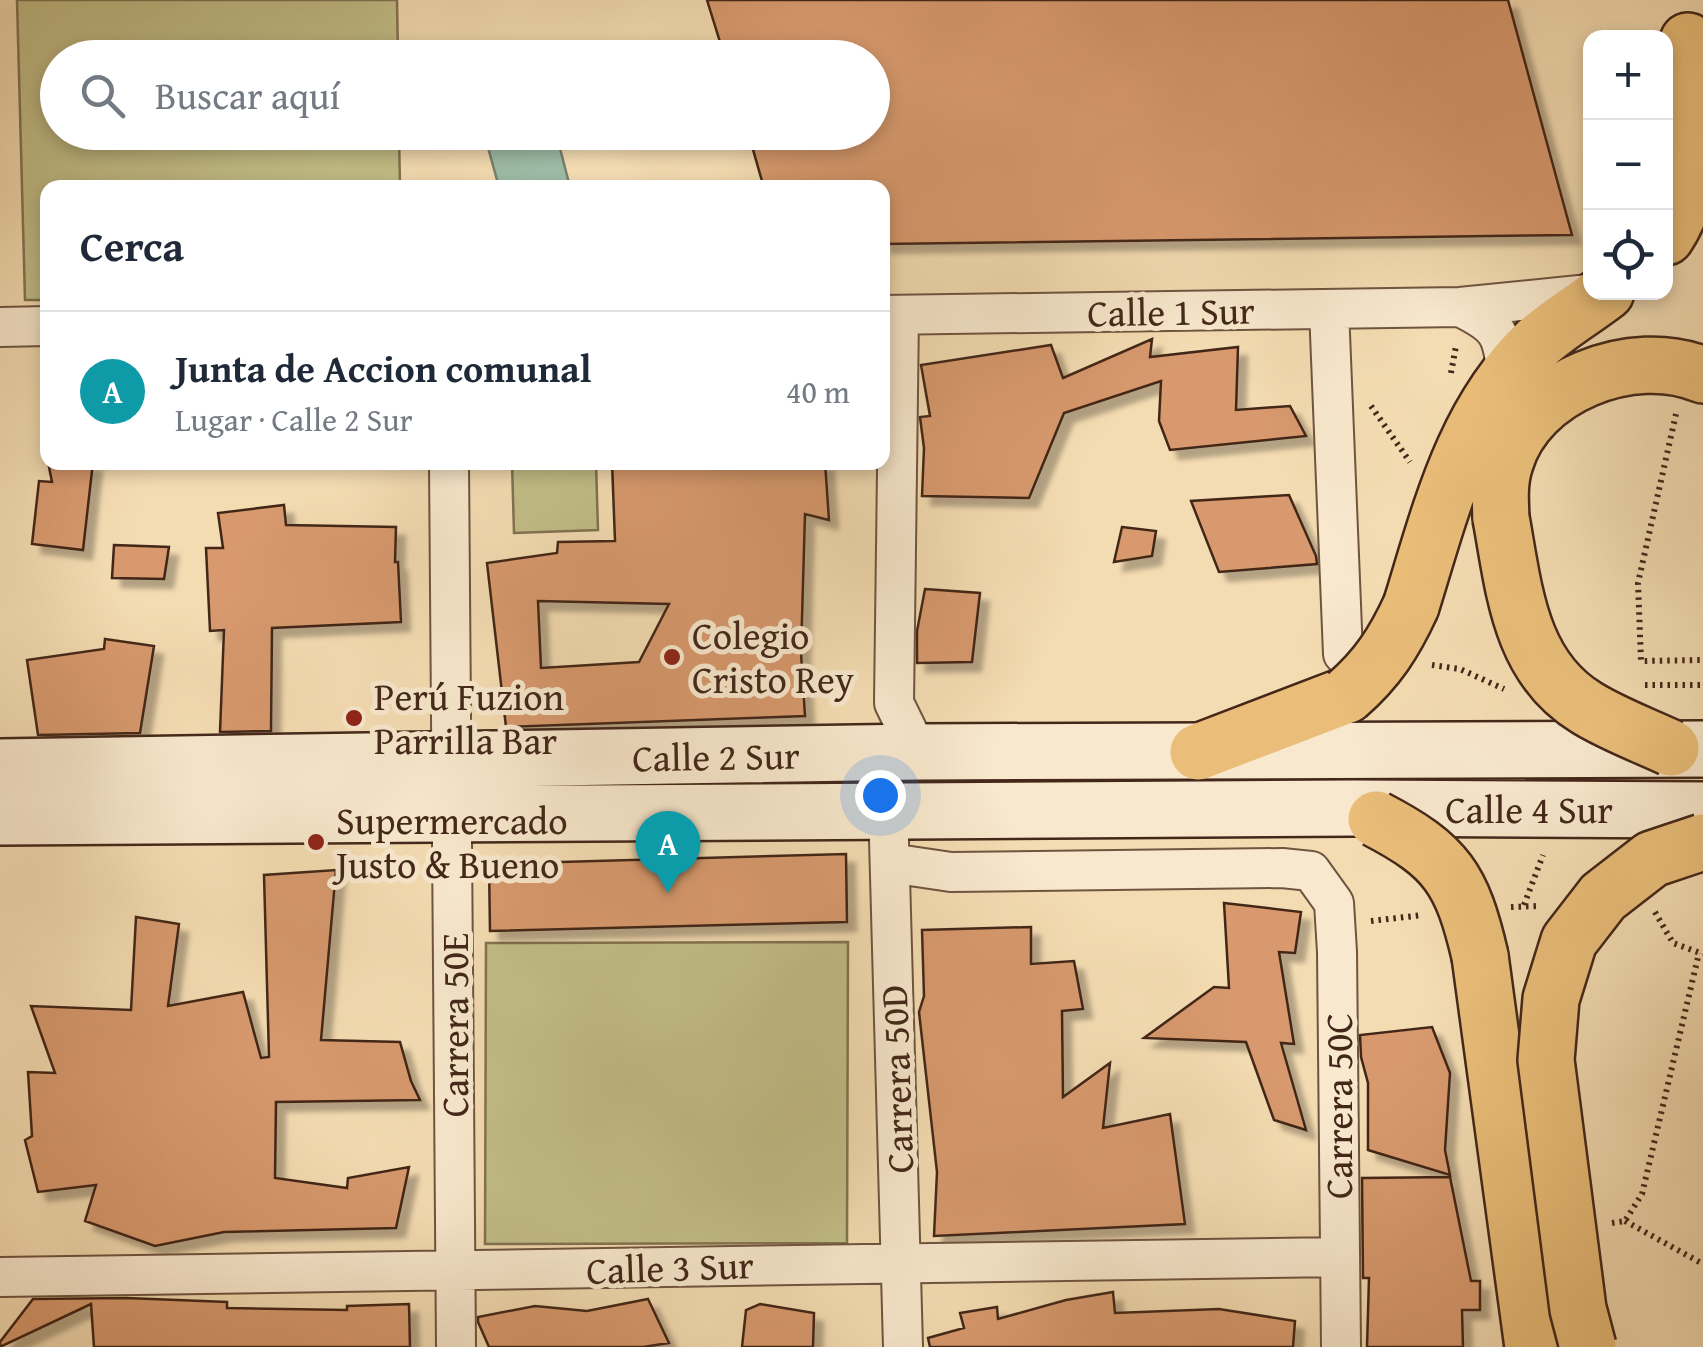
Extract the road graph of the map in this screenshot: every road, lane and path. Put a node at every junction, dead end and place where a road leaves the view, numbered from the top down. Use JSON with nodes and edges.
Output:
{"nodes":[{"id":1,"x":1688,"y":45,"type":"edge"},
{"id":2,"x":1673,"y":227,"type":"edge"},
{"id":3,"x":1583,"y":294,"type":"edge"},
{"id":4,"x":1594,"y":300,"type":"edge"},
{"id":5,"x":1460,"y":307,"type":"junction"},
{"id":6,"x":1329,"y":309,"type":"junction"},
{"id":7,"x":891,"y":315,"type":"edge"},
{"id":8,"x":40,"y":326,"type":"edge"},
{"id":9,"x":0,"y":327,"type":"edge"},
{"id":10,"x":1695,"y":371,"type":"edge"},
{"id":11,"x":1507,"y":378,"type":"junction"},
{"id":12,"x":449,"y":470,"type":"edge"},
{"id":13,"x":1703,"y":660,"type":"edge"},
{"id":14,"x":1345,"y":674,"type":"junction"},
{"id":15,"x":1637,"y":685,"type":"dead end"},
{"id":16,"x":1703,"y":685,"type":"edge"},
{"id":17,"x":894,"y":702,"type":"junction"},
{"id":18,"x":1432,"y":748,"type":"joint"},
{"id":19,"x":1687,"y":748,"type":"edge"},
{"id":20,"x":918,"y":752,"type":"junction"},
{"id":21,"x":1198,"y":752,"type":"junction"},
{"id":22,"x":861,"y":753,"type":"junction"},
{"id":23,"x":452,"y":760,"type":"junction"},
{"id":24,"x":0,"y":767,"type":"edge"},
{"id":25,"x":1703,"y":810,"type":"edge"},
{"id":26,"x":1368,"y":812,"type":"junction"},
{"id":27,"x":452,"y":815,"type":"junction"},
{"id":28,"x":0,"y":817,"type":"edge"},
{"id":29,"x":890,"y":837,"type":"junction"},
{"id":30,"x":1703,"y":842,"type":"edge"},
{"id":31,"x":1547,"y":845,"type":"dead end"},
{"id":32,"x":1312,"y":872,"type":"joint"},
{"id":33,"x":1524,"y":906,"type":"dead end"},
{"id":34,"x":1699,"y":953,"type":"dead end"},
{"id":35,"x":1625,"y":1221,"type":"junction"},
{"id":36,"x":1607,"y":1224,"type":"dead end"},
{"id":37,"x":1339,"y":1258,"type":"junction"},
{"id":38,"x":900,"y":1260,"type":"junction"},
{"id":39,"x":1703,"y":1264,"type":"edge"},
{"id":40,"x":456,"y":1273,"type":"junction"},
{"id":41,"x":0,"y":1277,"type":"edge"},
{"id":42,"x":456,"y":1347,"type":"edge"},
{"id":43,"x":903,"y":1347,"type":"edge"},
{"id":44,"x":1340,"y":1347,"type":"edge"},
{"id":45,"x":1533,"y":1347,"type":"edge"},
{"id":46,"x":1588,"y":1347,"type":"edge"}],
"edges":[{"from":1,"to":2,"type":"highway"},
{"from":3,"to":5,"type":"street","name":"Calle 1 Sur"},
{"from":4,"to":11,"type":"highway"},
{"from":5,"to":6,"type":"street","name":"Calle 1 Sur"},
{"from":5,"to":11,"type":"street"},
{"from":6,"to":7,"type":"street","name":"Calle 1 Sur"},
{"from":6,"to":14,"type":"street"},
{"from":7,"to":17,"type":"street"},
{"from":8,"to":9,"type":"street"},
{"from":10,"to":13,"type":"path"},
{"from":10,"to":19,"type":"highway","bridge":true},
{"from":11,"to":14,"type":"highway","bridge":true},
{"from":12,"to":23,"type":"street","name":"Carrera 50E"},
{"from":14,"to":21,"type":"highway"},
{"from":15,"to":16,"type":"path"},
{"from":17,"to":20,"type":"street"},
{"from":17,"to":22,"type":"street"},
{"from":18,"to":19,"type":"main road","name":"Calle 4 Sur"},
{"from":18,"to":21,"type":"main road","name":"Calle 2 Sur"},
{"from":20,"to":21,"type":"main road","name":"Calle 2 Sur"},
{"from":20,"to":22,"type":"main road","name":"Calle 2 Sur"},
{"from":22,"to":23,"type":"main road","name":"Calle 2 Sur"},
{"from":23,"to":24,"type":"main road","name":"Calle 2 Sur"},
{"from":23,"to":27,"type":"street","name":"Carrera 50E"},
{"from":25,"to":26,"type":"main road","name":"Calle 4 Sur"},
{"from":26,"to":29,"type":"main road","name":"Calle 2 Sur"},
{"from":26,"to":45,"type":"highway","bridge":true},
{"from":27,"to":28,"type":"main road","name":"Calle 2 Sur"},
{"from":27,"to":29,"type":"main road","name":"Calle 2 Sur"},
{"from":27,"to":40,"type":"street","name":"Carrera 50E"},
{"from":29,"to":32,"type":"street","name":"Calle 2 Sur"},
{"from":29,"to":38,"type":"street","name":"Carrera 50D"},
{"from":30,"to":46,"type":"highway","bridge":true},
{"from":31,"to":33,"type":"path"},
{"from":32,"to":37,"type":"street","name":"Carrera 50C"},
{"from":34,"to":35,"type":"path"},
{"from":35,"to":36,"type":"path"},
{"from":35,"to":39,"type":"path"},
{"from":37,"to":38,"type":"street","name":"Calle 3 Sur"},
{"from":37,"to":44,"type":"street","name":"Carrera 50C"},
{"from":38,"to":40,"type":"street","name":"Calle 3 Sur"},
{"from":38,"to":43,"type":"street","name":"Carrera 50D"},
{"from":40,"to":41,"type":"street","name":"Calle 3 Sur"},
{"from":40,"to":42,"type":"street","name":"Carrera 50E"}]}
